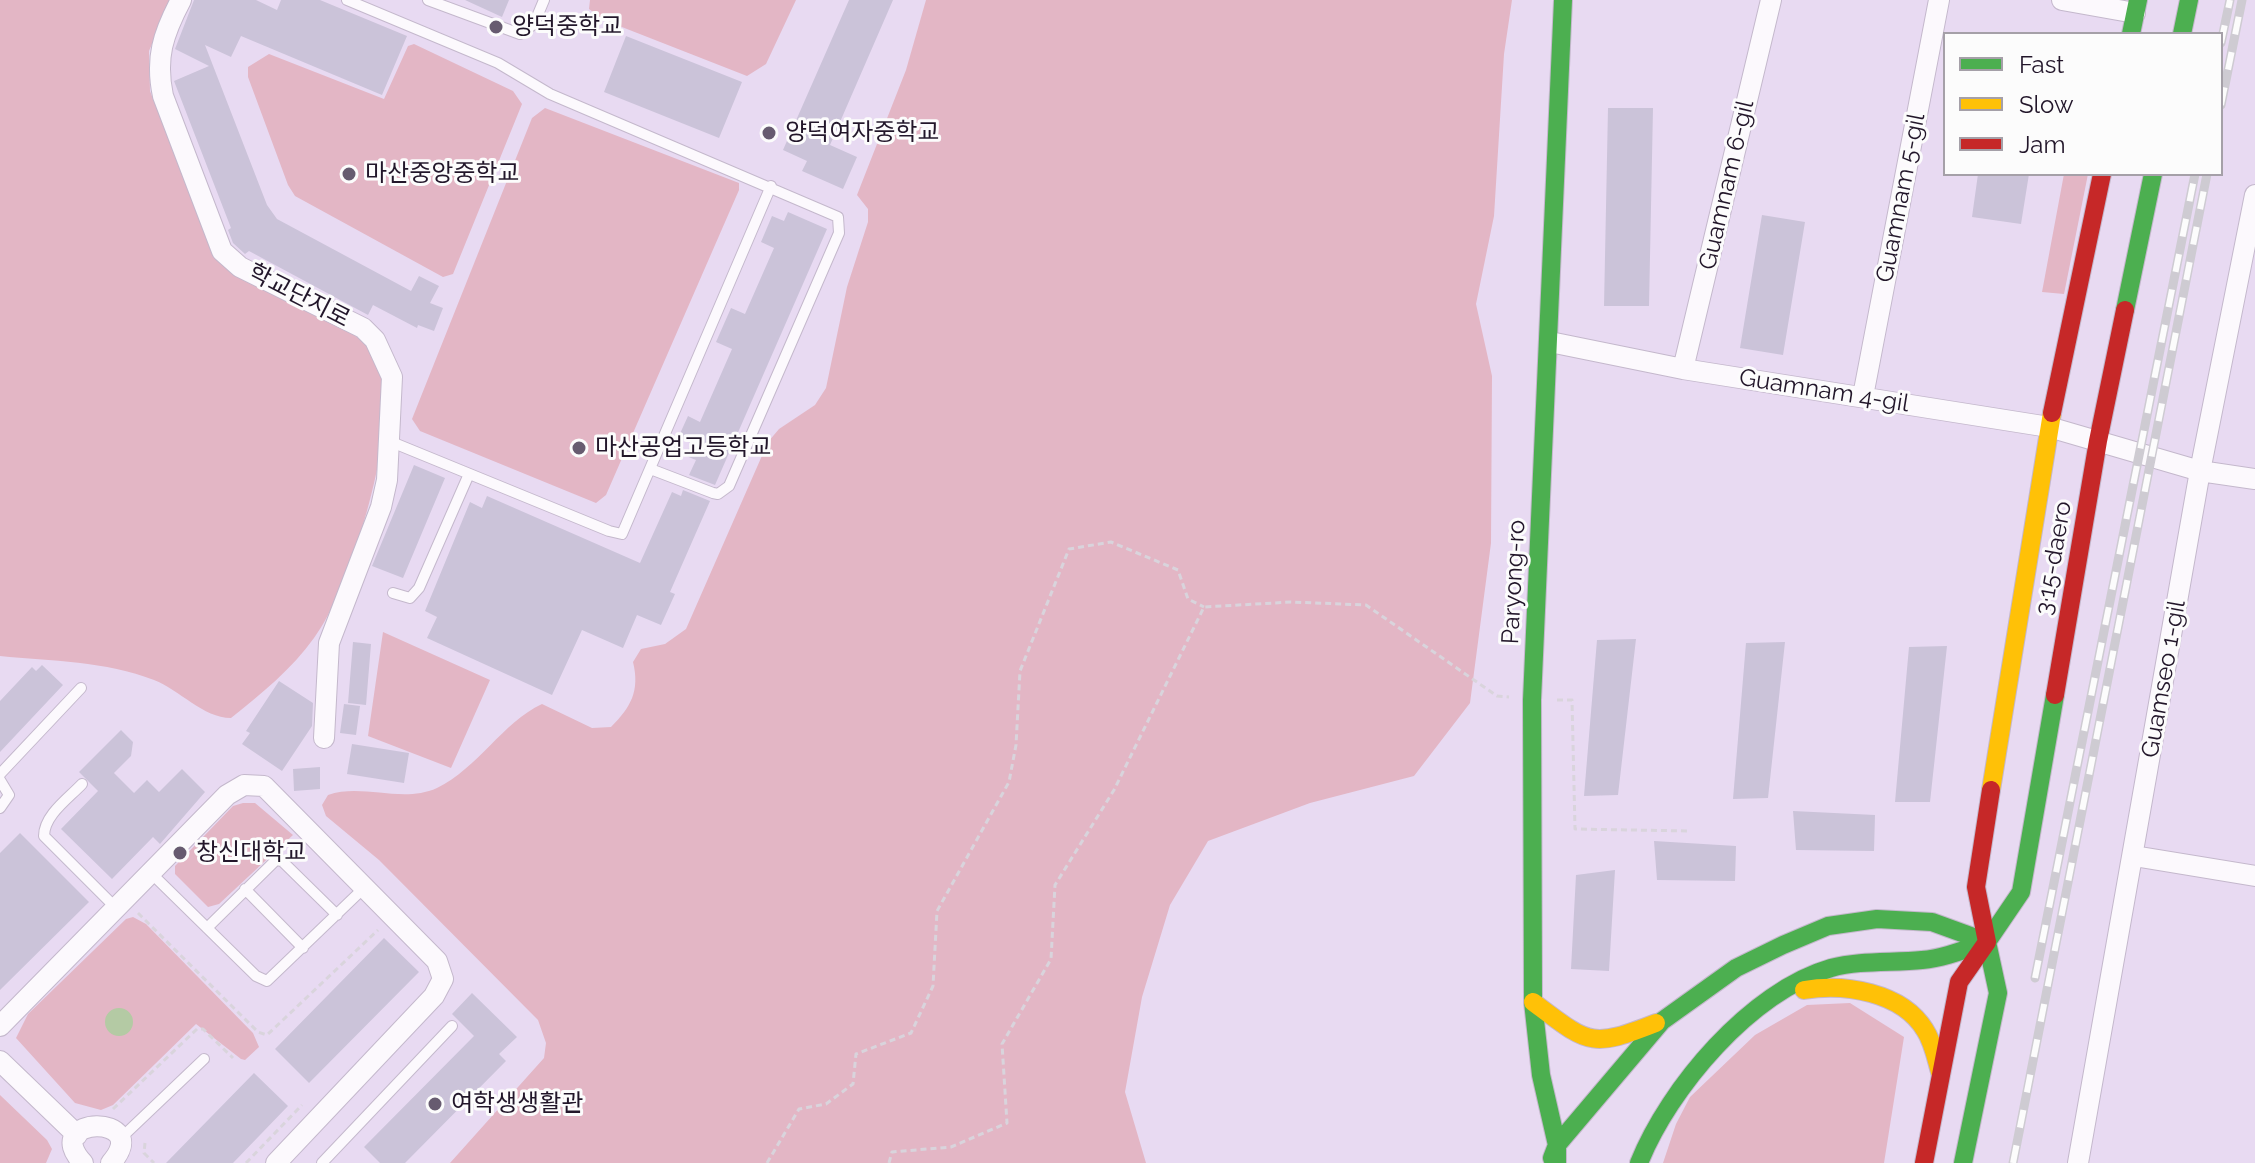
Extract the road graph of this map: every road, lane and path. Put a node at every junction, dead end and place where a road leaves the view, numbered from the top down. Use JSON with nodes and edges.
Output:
{"nodes":[{"id":1,"x":181,"y":0,"type":"edge"},
{"id":2,"x":347,"y":0,"type":"edge"},
{"id":3,"x":428,"y":0,"type":"edge"},
{"id":4,"x":544,"y":0,"type":"edge"},
{"id":5,"x":1563,"y":0,"type":"edge"},
{"id":6,"x":1771,"y":0,"type":"edge"},
{"id":7,"x":1939,"y":0,"type":"edge"},
{"id":8,"x":2062,"y":0,"type":"edge"},
{"id":9,"x":2189,"y":0,"type":"edge"},
{"id":10,"x":2137,"y":6,"type":"edge"},
{"id":11,"x":2131,"y":32,"type":"edge"},
{"id":12,"x":2182,"y":32,"type":"edge"},
{"id":13,"x":2102,"y":176,"type":"edge"},
{"id":14,"x":2153,"y":176,"type":"edge"},
{"id":15,"x":771,"y":186,"type":"junction"},
{"id":16,"x":2255,"y":195,"type":"edge"},
{"id":17,"x":1550,"y":342,"type":"junction"},
{"id":18,"x":1683,"y":369,"type":"junction"},
{"id":19,"x":1863,"y":396,"type":"junction"},
{"id":20,"x":2049,"y":427,"type":"junction"},
{"id":21,"x":389,"y":441,"type":"junction"},
{"id":22,"x":2098,"y":441,"type":"junction"},
{"id":23,"x":653,"y":470,"type":"junction"},
{"id":24,"x":2200,"y":471,"type":"junction"},
{"id":25,"x":469,"y":474,"type":"junction"},
{"id":26,"x":2255,"y":479,"type":"edge"},
{"id":27,"x":393,"y":593,"type":"dead end"},
{"id":28,"x":1204,"y":607,"type":"junction"},
{"id":29,"x":81,"y":688,"type":"dead end"},
{"id":30,"x":1532,"y":700,"type":"junction"},
{"id":31,"x":324,"y":738,"type":"dead end"},
{"id":32,"x":0,"y":774,"type":"edge"},
{"id":33,"x":0,"y":780,"type":"edge"},
{"id":34,"x":82,"y":784,"type":"dead end"},
{"id":35,"x":1,"y":806,"type":"edge"},
{"id":36,"x":1689,"y":831,"type":"dead end"},
{"id":37,"x":2134,"y":856,"type":"junction"},
{"id":38,"x":151,"y":873,"type":"junction"},
{"id":39,"x":2255,"y":876,"type":"edge"},
{"id":40,"x":366,"y":886,"type":"junction"},
{"id":41,"x":245,"y":889,"type":"junction"},
{"id":42,"x":124,"y":910,"type":"junction"},
{"id":43,"x":337,"y":915,"type":"junction"},
{"id":44,"x":207,"y":928,"type":"junction"},
{"id":45,"x":387,"y":933,"type":"dead end"},
{"id":46,"x":1987,"y":942,"type":"junction"},
{"id":47,"x":303,"y":948,"type":"junction"},
{"id":48,"x":1533,"y":1002,"type":"junction"},
{"id":49,"x":1662,"y":1021,"type":"junction"},
{"id":50,"x":0,"y":1026,"type":"edge"},
{"id":51,"x":452,"y":1026,"type":"dead end"},
{"id":52,"x":1731,"y":1036,"type":"junction"},
{"id":53,"x":233,"y":1058,"type":"dead end"},
{"id":54,"x":204,"y":1059,"type":"dead end"},
{"id":55,"x":0,"y":1061,"type":"edge"},
{"id":56,"x":1940,"y":1072,"type":"junction"},
{"id":57,"x":310,"y":1096,"type":"dead end"},
{"id":58,"x":112,"y":1110,"type":"dead end"},
{"id":59,"x":77,"y":1135,"type":"junction"},
{"id":60,"x":145,"y":1143,"type":"dead end"},
{"id":61,"x":117,"y":1156,"type":"edge"},
{"id":62,"x":148,"y":1157,"type":"junction"},
{"id":63,"x":1555,"y":1157,"type":"edge"},
{"id":64,"x":78,"y":1161,"type":"edge"},
{"id":65,"x":143,"y":1163,"type":"edge"},
{"id":66,"x":154,"y":1163,"type":"edge"},
{"id":67,"x":246,"y":1163,"type":"edge"},
{"id":68,"x":276,"y":1163,"type":"edge"},
{"id":69,"x":322,"y":1163,"type":"edge"},
{"id":70,"x":767,"y":1163,"type":"edge"},
{"id":71,"x":889,"y":1163,"type":"edge"},
{"id":72,"x":1568,"y":1163,"type":"edge"},
{"id":73,"x":1639,"y":1163,"type":"edge"},
{"id":74,"x":1924,"y":1163,"type":"edge"},
{"id":75,"x":1963,"y":1163,"type":"edge"},
{"id":76,"x":2078,"y":1163,"type":"edge"}],
"edges":[{"from":1,"to":21,"type":"street","name":"학교단지로"},
{"from":2,"to":15,"type":"lane"},
{"from":3,"to":4,"type":"lane"},
{"from":5,"to":17,"type":"main road","name":"Paryong-ro"},
{"from":6,"to":18,"type":"street","name":"Guamnam 6-gil"},
{"from":7,"to":19,"type":"street","name":"Guamnam 5-gil"},
{"from":8,"to":10,"type":"street"},
{"from":9,"to":12,"type":"main road"},
{"from":10,"to":11,"type":"main road"},
{"from":13,"to":20,"type":"main road","name":"3·15-daero"},
{"from":14,"to":22,"type":"main road","name":"3·15-daero"},
{"from":15,"to":23,"type":"lane"},
{"from":15,"to":23,"type":"lane"},
{"from":16,"to":24,"type":"street","name":"Guamseo 1-gil"},
{"from":17,"to":18,"type":"street","name":"Guamnam 4-gil"},
{"from":17,"to":30,"type":"main road","name":"Paryong-ro"},
{"from":18,"to":19,"type":"street","name":"Guamnam 4-gil"},
{"from":19,"to":20,"type":"street","name":"Guamnam 4-gil"},
{"from":20,"to":22,"type":"street","name":"Guamnam 4-gil"},
{"from":20,"to":46,"type":"main road","name":"3·15-daero"},
{"from":21,"to":25,"type":"lane"},
{"from":21,"to":31,"type":"street","name":"학교단지로"},
{"from":22,"to":24,"type":"street","name":"Guamnam 4-gil"},
{"from":22,"to":46,"type":"main road","name":"3·15-daero"},
{"from":23,"to":25,"type":"lane"},
{"from":24,"to":26,"type":"street","name":"Guamnam 4-gil"},
{"from":24,"to":37,"type":"street","name":"Guamseo 1-gil"},
{"from":25,"to":27,"type":"lane"},
{"from":28,"to":30,"type":"path"},
{"from":28,"to":70,"type":"path"},
{"from":28,"to":71,"type":"path"},
{"from":29,"to":32,"type":"lane"},
{"from":30,"to":36,"type":"path"},
{"from":30,"to":48,"type":"main road","name":"Paryong-ro"},
{"from":33,"to":35,"type":"lane"},
{"from":34,"to":42,"type":"lane"},
{"from":37,"to":39,"type":"street"},
{"from":37,"to":76,"type":"street","name":"Guamseo 1-gil"},
{"from":38,"to":40,"type":"street"},
{"from":38,"to":42,"type":"street"},
{"from":38,"to":44,"type":"lane"},
{"from":40,"to":43,"type":"lane"},
{"from":40,"to":68,"type":"street"},
{"from":41,"to":43,"type":"lane"},
{"from":41,"to":44,"type":"lane"},
{"from":41,"to":47,"type":"lane"},
{"from":42,"to":45,"type":"path"},
{"from":42,"to":50,"type":"street"},
{"from":43,"to":47,"type":"lane"},
{"from":44,"to":47,"type":"lane"},
{"from":46,"to":49,"type":"main road"},
{"from":46,"to":52,"type":"main road"},
{"from":46,"to":56,"type":"main road","name":"3·15-daero"},
{"from":46,"to":75,"type":"main road","name":"3·15-daero"},
{"from":48,"to":49,"type":"main road"},
{"from":48,"to":63,"type":"main road","name":"Paryong-ro"},
{"from":49,"to":63,"type":"main road"},
{"from":51,"to":69,"type":"lane"},
{"from":52,"to":56,"type":"main road"},
{"from":52,"to":73,"type":"main road"},
{"from":53,"to":58,"type":"path"},
{"from":54,"to":61,"type":"lane"},
{"from":55,"to":59,"type":"street"},
{"from":56,"to":74,"type":"main road","name":"3·15-daero"},
{"from":57,"to":67,"type":"path"},
{"from":59,"to":61,"type":"street"},
{"from":59,"to":64,"type":"street"},
{"from":60,"to":62,"type":"path"},
{"from":62,"to":65,"type":"path"},
{"from":62,"to":66,"type":"path"},
{"from":63,"to":72,"type":"main road","name":"Paryong-ro"}]}
